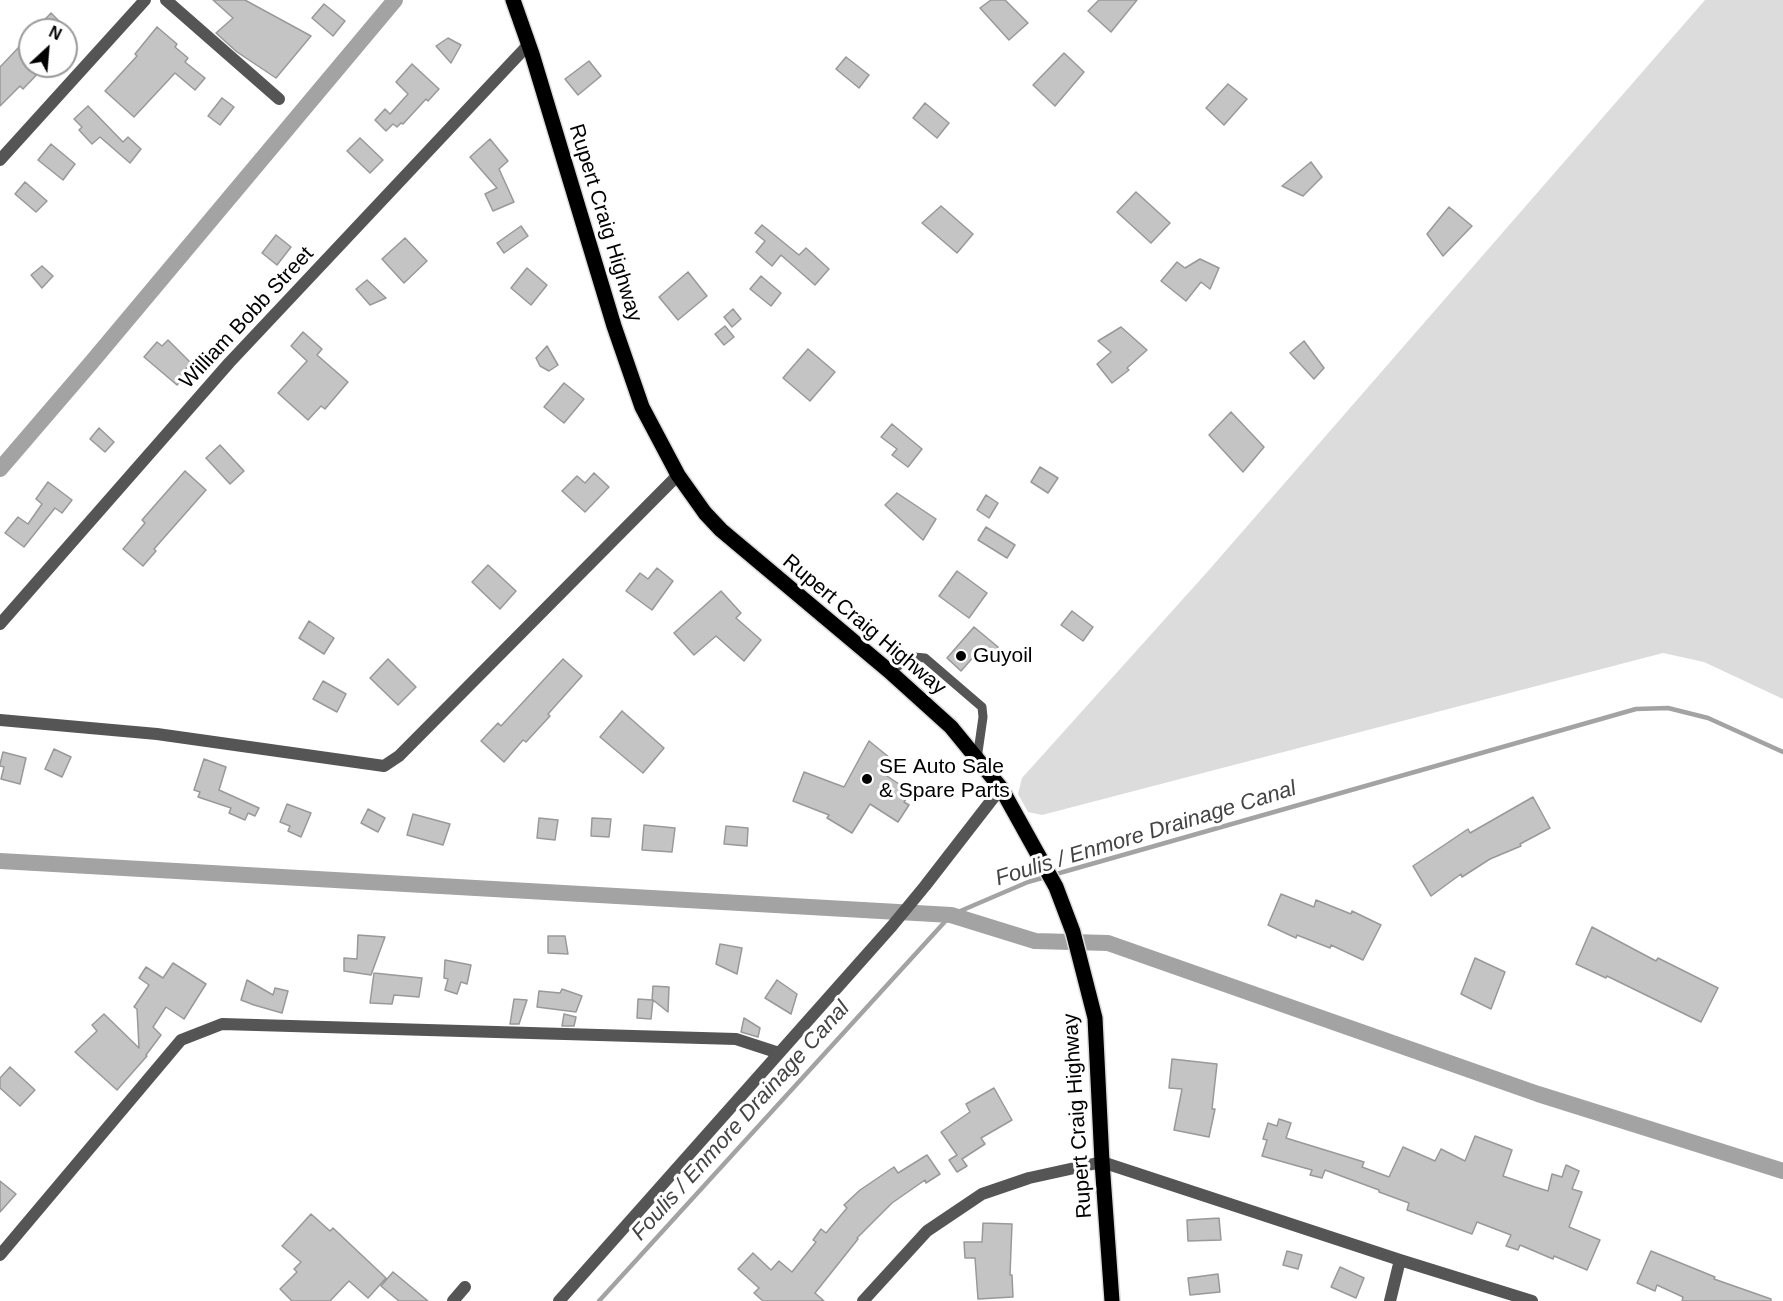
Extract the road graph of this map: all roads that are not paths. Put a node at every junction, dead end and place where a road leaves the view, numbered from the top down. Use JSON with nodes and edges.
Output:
{"nodes":[{"id":1,"x":145,"y":0,"type":"edge"},
{"id":2,"x":166,"y":0,"type":"edge"},
{"id":3,"x":513,"y":0,"type":"edge"},
{"id":4,"x":529,"y":44,"type":"junction"},
{"id":5,"x":279,"y":99,"type":"dead end"},
{"id":6,"x":0,"y":160,"type":"edge"},
{"id":7,"x":678,"y":475,"type":"junction"},
{"id":8,"x":0,"y":624,"type":"edge"},
{"id":9,"x":889,"y":671,"type":"junction"},
{"id":10,"x":0,"y":720,"type":"edge"},
{"id":11,"x":976,"y":759,"type":"junction"},
{"id":12,"x":1001,"y":788,"type":"junction"},
{"id":13,"x":780,"y":1053,"type":"junction"},
{"id":14,"x":1102,"y":1162,"type":"junction"},
{"id":15,"x":0,"y":1255,"type":"edge"},
{"id":16,"x":1400,"y":1260,"type":"junction"},
{"id":17,"x":465,"y":1287,"type":"dead end"},
{"id":18,"x":453,"y":1301,"type":"edge"},
{"id":19,"x":559,"y":1301,"type":"edge"},
{"id":20,"x":863,"y":1301,"type":"edge"},
{"id":21,"x":1112,"y":1301,"type":"edge"},
{"id":22,"x":1390,"y":1301,"type":"edge"},
{"id":23,"x":1532,"y":1301,"type":"edge"}],
"edges":[{"from":1,"to":6,"type":"street"},
{"from":2,"to":5,"type":"street"},
{"from":3,"to":4,"type":"main road","name":"Rupert Craig Highway"},
{"from":4,"to":7,"type":"main road","name":"Rupert Craig Highway"},
{"from":4,"to":8,"type":"street","name":"William Bobb Street"},
{"from":7,"to":9,"type":"main road","name":"Rupert Craig Highway"},
{"from":7,"to":10,"type":"street"},
{"from":9,"to":11,"type":"main road","name":"Rupert Craig Highway"},
{"from":9,"to":11,"type":"lane"},
{"from":11,"to":12,"type":"main road","name":"Rupert Craig Highway"},
{"from":12,"to":13,"type":"street"},
{"from":12,"to":14,"type":"main road","name":"Rupert Craig Highway"},
{"from":13,"to":15,"type":"street"},
{"from":13,"to":19,"type":"street"},
{"from":14,"to":16,"type":"street"},
{"from":14,"to":20,"type":"street"},
{"from":14,"to":21,"type":"main road","name":"Rupert Craig Highway"},
{"from":16,"to":22,"type":"street"},
{"from":16,"to":23,"type":"street"},
{"from":17,"to":18,"type":"street"}]}
